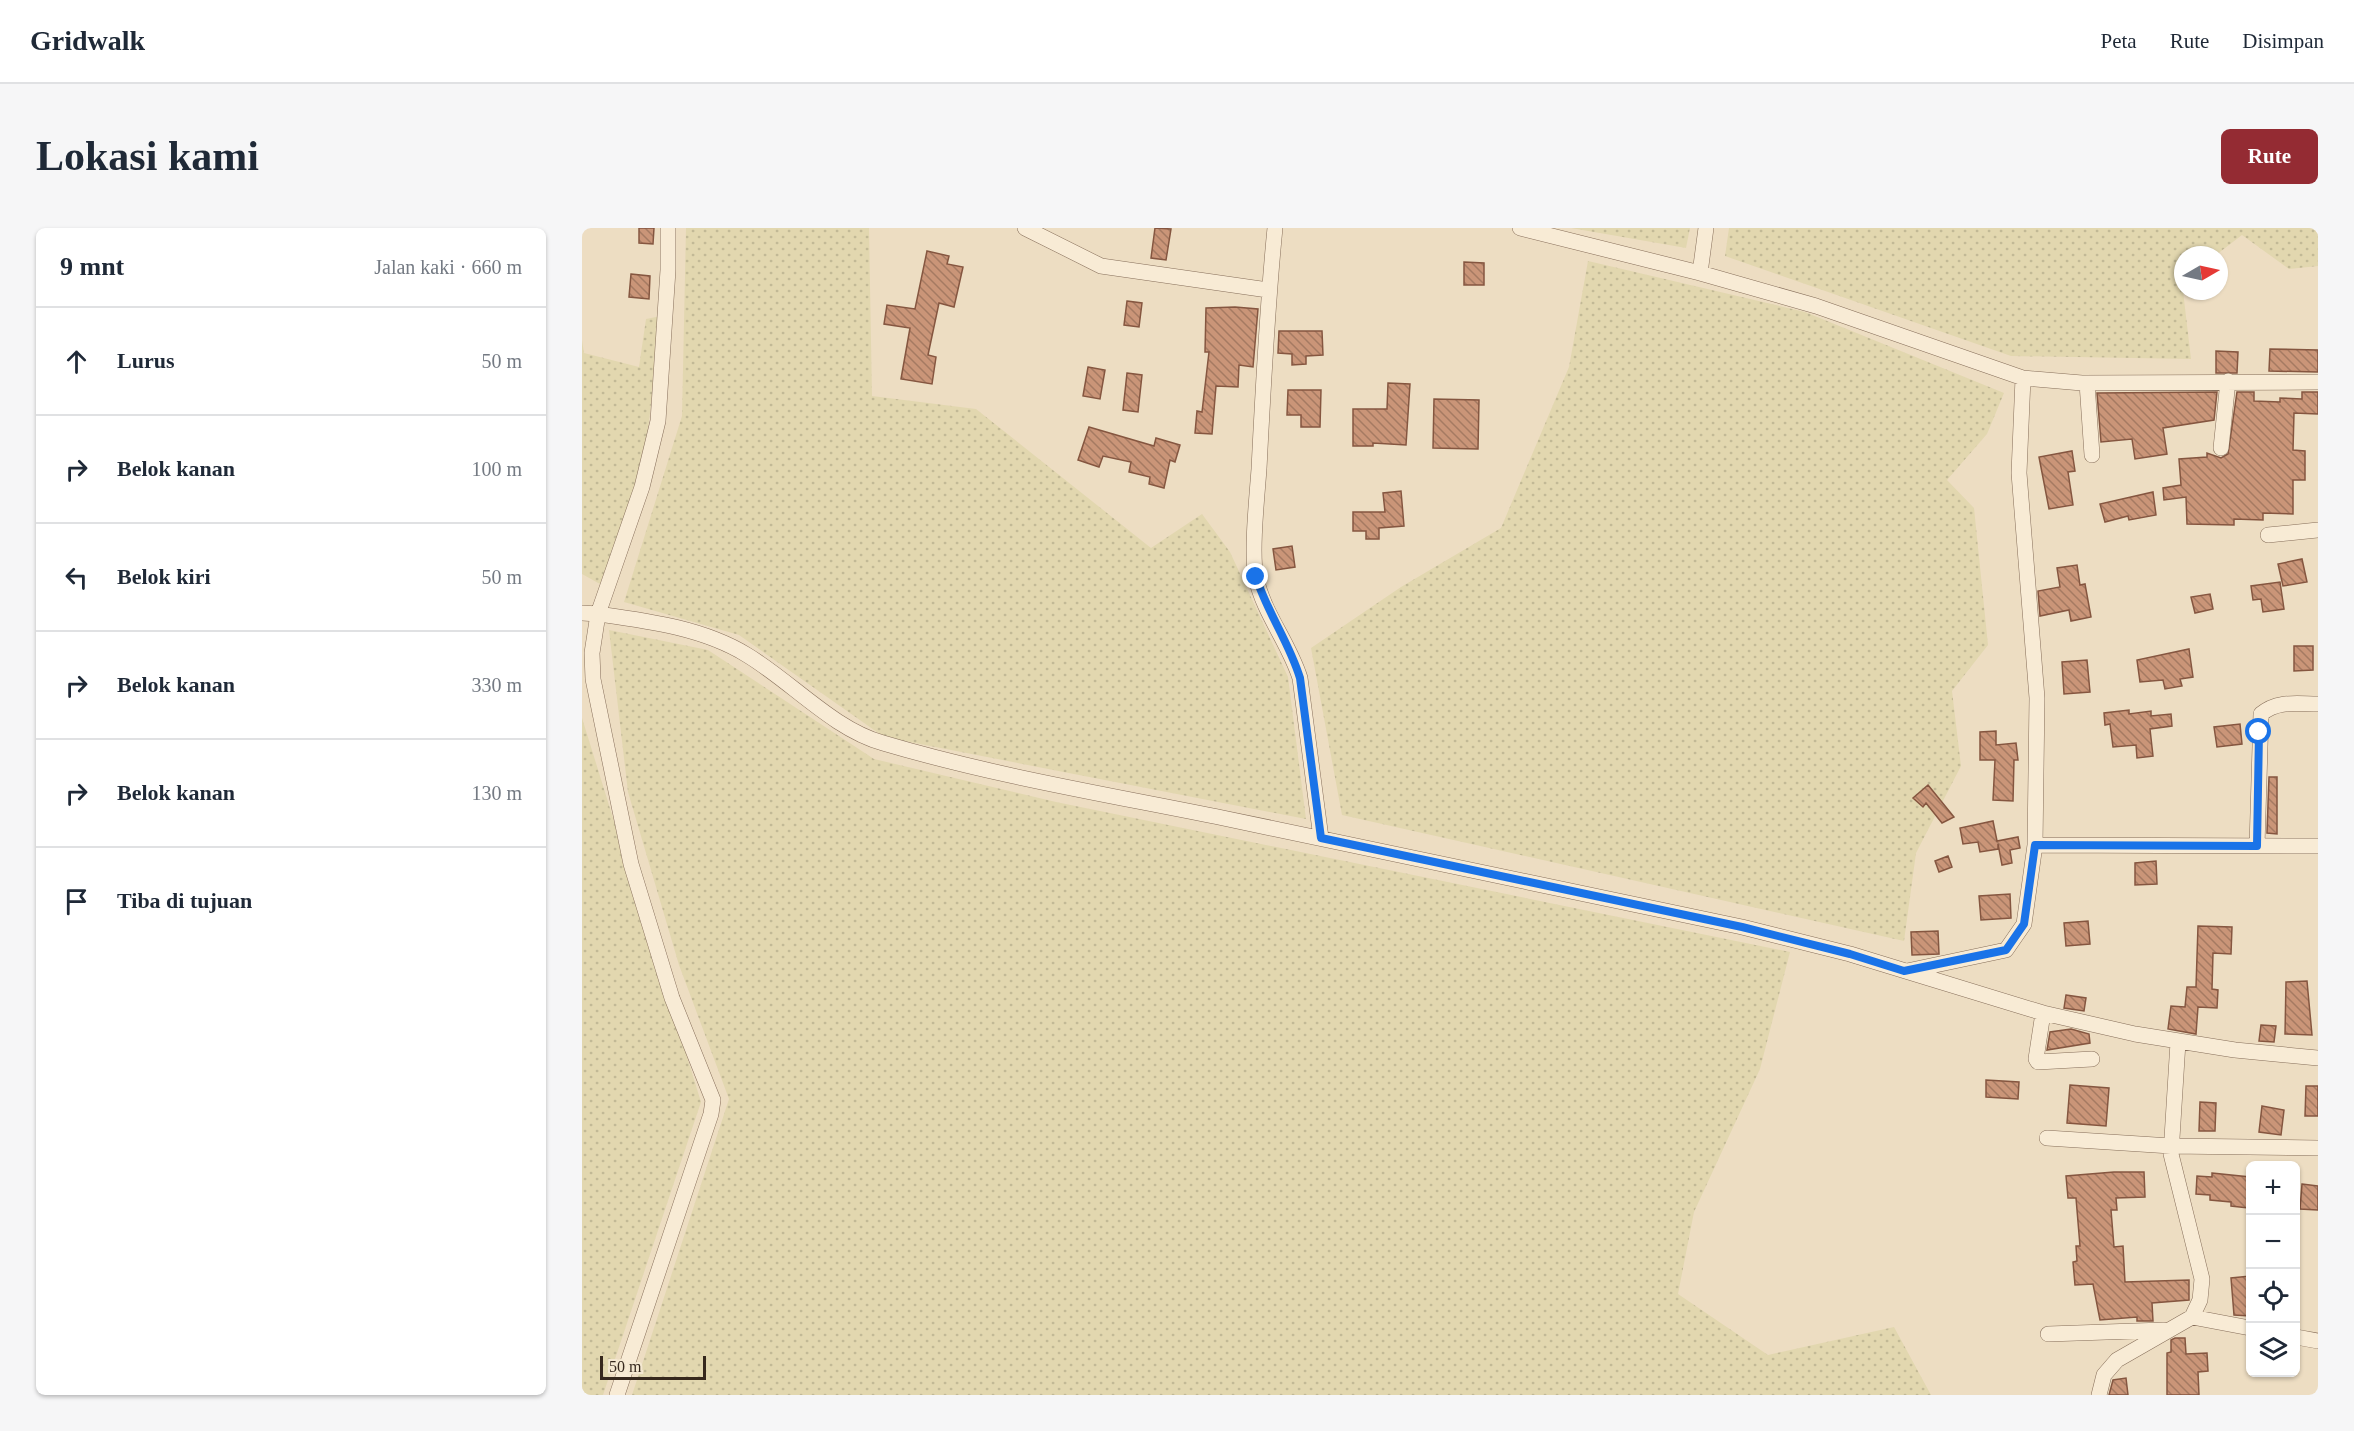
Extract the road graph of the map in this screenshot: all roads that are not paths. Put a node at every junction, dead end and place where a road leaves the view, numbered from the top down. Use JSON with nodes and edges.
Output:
{"nodes":[{"id":1,"x":668,"y":228,"type":"edge"},
{"id":2,"x":1025,"y":228,"type":"edge"},
{"id":3,"x":1275,"y":228,"type":"edge"},
{"id":4,"x":1520,"y":228,"type":"edge"},
{"id":5,"x":1706,"y":228,"type":"edge"},
{"id":6,"x":1700,"y":273,"type":"junction"},
{"id":7,"x":1268,"y":290,"type":"junction"},
{"id":8,"x":2023,"y":378,"type":"junction"},
{"id":9,"x":2228,"y":381,"type":"junction"},
{"id":10,"x":2318,"y":381,"type":"edge"},
{"id":11,"x":2087,"y":383,"type":"junction"},
{"id":12,"x":2221,"y":448,"type":"dead end"},
{"id":13,"x":2092,"y":455,"type":"dead end"},
{"id":14,"x":2318,"y":530,"type":"edge"},
{"id":15,"x":2268,"y":535,"type":"dead end"},
{"id":16,"x":590,"y":614,"type":"edge"},
{"id":17,"x":587,"y":679,"type":"edge"},
{"id":18,"x":2318,"y":704,"type":"edge"},
{"id":19,"x":1321,"y":838,"type":"junction"},
{"id":20,"x":2035,"y":845,"type":"junction"},
{"id":21,"x":2257,"y":846,"type":"junction"},
{"id":22,"x":2318,"y":846,"type":"edge"},
{"id":23,"x":1904,"y":971,"type":"junction"},
{"id":24,"x":2043,"y":1013,"type":"junction"},
{"id":25,"x":2178,"y":1042,"type":"junction"},
{"id":26,"x":2318,"y":1058,"type":"edge"},
{"id":27,"x":2092,"y":1059,"type":"dead end"},
{"id":28,"x":2047,"y":1138,"type":"dead end"},
{"id":29,"x":2171,"y":1146,"type":"junction"},
{"id":30,"x":2318,"y":1148,"type":"edge"},
{"id":31,"x":2192,"y":1317,"type":"junction"},
{"id":32,"x":2246,"y":1327,"type":"edge"},
{"id":33,"x":2167,"y":1330,"type":"junction"},
{"id":34,"x":2048,"y":1334,"type":"dead end"},
{"id":35,"x":2300,"y":1338,"type":"edge"},
{"id":36,"x":2318,"y":1341,"type":"edge"},
{"id":37,"x":616,"y":1395,"type":"edge"},
{"id":38,"x":2098,"y":1395,"type":"edge"}],
"edges":[{"from":1,"to":16,"type":"street"},
{"from":2,"to":7,"type":"street"},
{"from":3,"to":7,"type":"street"},
{"from":4,"to":6,"type":"street"},
{"from":5,"to":6,"type":"street"},
{"from":6,"to":8,"type":"street"},
{"from":7,"to":19,"type":"street"},
{"from":8,"to":11,"type":"street"},
{"from":8,"to":20,"type":"street"},
{"from":9,"to":10,"type":"street"},
{"from":9,"to":11,"type":"street"},
{"from":9,"to":12,"type":"street"},
{"from":11,"to":13,"type":"street"},
{"from":14,"to":15,"type":"street"},
{"from":16,"to":17,"type":"street"},
{"from":16,"to":19,"type":"street"},
{"from":17,"to":37,"type":"street"},
{"from":18,"to":21,"type":"street"},
{"from":19,"to":23,"type":"street"},
{"from":20,"to":21,"type":"street"},
{"from":20,"to":23,"type":"street"},
{"from":21,"to":22,"type":"street"},
{"from":23,"to":24,"type":"street"},
{"from":24,"to":25,"type":"street"},
{"from":24,"to":27,"type":"street"},
{"from":25,"to":26,"type":"street"},
{"from":25,"to":29,"type":"street"},
{"from":28,"to":29,"type":"street"},
{"from":29,"to":30,"type":"street"},
{"from":29,"to":31,"type":"street"},
{"from":31,"to":32,"type":"street"},
{"from":31,"to":33,"type":"street"},
{"from":33,"to":34,"type":"street"},
{"from":33,"to":38,"type":"street"},
{"from":35,"to":36,"type":"street"}]}
